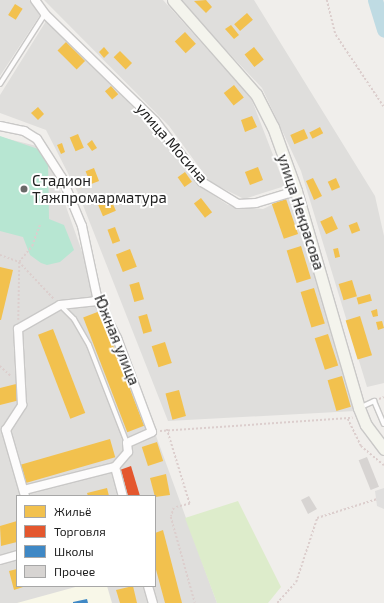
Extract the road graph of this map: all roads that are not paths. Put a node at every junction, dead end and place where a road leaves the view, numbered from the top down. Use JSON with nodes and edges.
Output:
{"nodes":[{"id":1,"x":35,"y":0,"type":"edge"},
{"id":2,"x":173,"y":0,"type":"edge"},
{"id":3,"x":45,"y":14,"type":"junction"},
{"id":4,"x":0,"y":84,"type":"edge"},
{"id":5,"x":0,"y":126,"type":"edge"},
{"id":6,"x":296,"y":191,"type":"junction"},
{"id":7,"x":98,"y":301,"type":"junction"},
{"id":8,"x":60,"y":305,"type":"junction"},
{"id":9,"x":359,"y":408,"type":"junction"},
{"id":10,"x":384,"y":424,"type":"edge"},
{"id":11,"x":127,"y":443,"type":"junction"},
{"id":12,"x":384,"y":449,"type":"edge"},
{"id":13,"x":115,"y":467,"type":"junction"},
{"id":14,"x":24,"y":493,"type":"edge"},
{"id":15,"x":123,"y":495,"type":"edge"},
{"id":16,"x":16,"y":555,"type":"edge"},
{"id":17,"x":0,"y":560,"type":"edge"},
{"id":18,"x":148,"y":587,"type":"edge"},
{"id":19,"x":153,"y":603,"type":"edge"}],
"edges":[{"from":1,"to":3,"type":"street","name":"улица Мосина"},
{"from":2,"to":6,"type":"main road","name":"улица Некрасова"},
{"from":3,"to":4,"type":"lane"},
{"from":3,"to":6,"type":"street","name":"улица Мосина"},
{"from":5,"to":7,"type":"street","name":"Южная улица"},
{"from":6,"to":9,"type":"main road","name":"улица Некрасова"},
{"from":7,"to":8,"type":"street"},
{"from":7,"to":11,"type":"street","name":"Южная улица"},
{"from":8,"to":11,"type":"lane"},
{"from":8,"to":14,"type":"street"},
{"from":9,"to":10,"type":"lane"},
{"from":9,"to":12,"type":"main road","name":"улица Некрасова"},
{"from":11,"to":13,"type":"street"},
{"from":13,"to":14,"type":"street"},
{"from":13,"to":15,"type":"street"},
{"from":16,"to":17,"type":"street"},
{"from":18,"to":19,"type":"street"}]}
